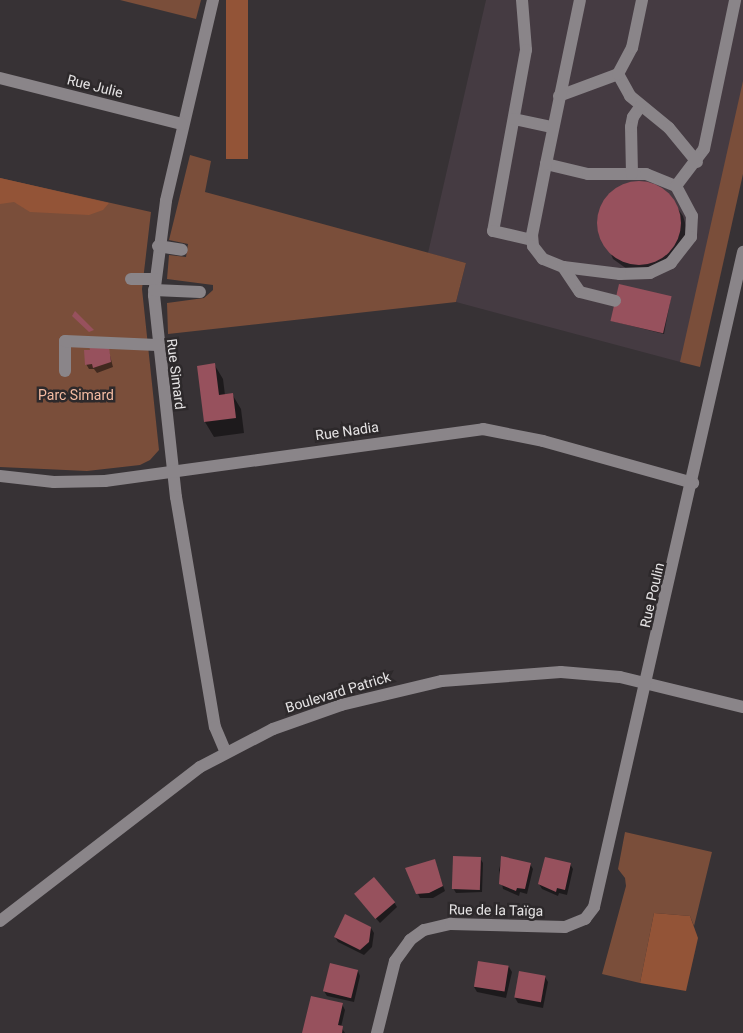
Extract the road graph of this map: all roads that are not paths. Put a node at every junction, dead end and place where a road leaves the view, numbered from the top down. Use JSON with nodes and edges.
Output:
{"nodes":[{"id":1,"x":213,"y":0,"type":"edge"},
{"id":2,"x":522,"y":0,"type":"edge"},
{"id":3,"x":580,"y":0,"type":"edge"},
{"id":4,"x":642,"y":0,"type":"edge"},
{"id":5,"x":735,"y":0,"type":"edge"},
{"id":6,"x":618,"y":74,"type":"junction"},
{"id":7,"x":0,"y":78,"type":"edge"},
{"id":8,"x":559,"y":96,"type":"junction"},
{"id":9,"x":640,"y":107,"type":"junction"},
{"id":10,"x":514,"y":119,"type":"junction"},
{"id":11,"x":182,"y":124,"type":"junction"},
{"id":12,"x":553,"y":127,"type":"junction"},
{"id":13,"x":697,"y":162,"type":"junction"},
{"id":14,"x":546,"y":164,"type":"junction"},
{"id":15,"x":632,"y":174,"type":"junction"},
{"id":16,"x":676,"y":186,"type":"junction"},
{"id":17,"x":532,"y":240,"type":"junction"},
{"id":18,"x":158,"y":246,"type":"junction"},
{"id":19,"x":182,"y":250,"type":"dead end"},
{"id":20,"x":743,"y":252,"type":"edge"},
{"id":21,"x":563,"y":267,"type":"junction"},
{"id":22,"x":131,"y":279,"type":"dead end"},
{"id":23,"x":154,"y":284,"type":"junction"},
{"id":24,"x":200,"y":292,"type":"dead end"},
{"id":25,"x":615,"y":301,"type":"dead end"},
{"id":26,"x":157,"y":345,"type":"junction"},
{"id":27,"x":65,"y":371,"type":"dead end"},
{"id":28,"x":173,"y":471,"type":"junction"},
{"id":29,"x":0,"y":476,"type":"edge"},
{"id":30,"x":693,"y":483,"type":"junction"},
{"id":31,"x":647,"y":684,"type":"junction"},
{"id":32,"x":743,"y":707,"type":"edge"},
{"id":33,"x":226,"y":753,"type":"junction"},
{"id":34,"x":0,"y":921,"type":"edge"},
{"id":35,"x":565,"y":927,"type":"joint"},
{"id":36,"x":377,"y":1033,"type":"edge"}],
"edges":[{"from":1,"to":11,"type":"street","name":"Rue Simard"},
{"from":2,"to":10,"type":"street"},
{"from":3,"to":8,"type":"street"},
{"from":4,"to":6,"type":"street"},
{"from":5,"to":13,"type":"street"},
{"from":6,"to":8,"type":"street"},
{"from":6,"to":9,"type":"street"},
{"from":7,"to":11,"type":"street","name":"Rue Julie"},
{"from":8,"to":12,"type":"street"},
{"from":9,"to":13,"type":"street"},
{"from":9,"to":15,"type":"street"},
{"from":10,"to":12,"type":"street"},
{"from":10,"to":17,"type":"street"},
{"from":11,"to":18,"type":"street","name":"Rue Simard"},
{"from":12,"to":14,"type":"street"},
{"from":13,"to":16,"type":"street"},
{"from":14,"to":15,"type":"street"},
{"from":14,"to":17,"type":"street"},
{"from":15,"to":16,"type":"street"},
{"from":16,"to":21,"type":"street"},
{"from":17,"to":21,"type":"street"},
{"from":18,"to":19,"type":"street"},
{"from":18,"to":23,"type":"street","name":"Rue Simard"},
{"from":20,"to":30,"type":"street","name":"Rue Poulin"},
{"from":21,"to":25,"type":"street"},
{"from":22,"to":23,"type":"street"},
{"from":23,"to":24,"type":"street"},
{"from":23,"to":26,"type":"street","name":"Rue Simard"},
{"from":26,"to":27,"type":"street"},
{"from":26,"to":28,"type":"street","name":"Rue Simard"},
{"from":28,"to":29,"type":"street","name":"Rue Nadia"},
{"from":28,"to":30,"type":"street","name":"Rue Nadia"},
{"from":28,"to":33,"type":"street","name":"Rue Simard"},
{"from":30,"to":31,"type":"street","name":"Rue Poulin"},
{"from":31,"to":32,"type":"street","name":"Boulevard Patrick"},
{"from":31,"to":33,"type":"street","name":"Boulevard Patrick"},
{"from":31,"to":35,"type":"street","name":"Rue Poulin"},
{"from":33,"to":34,"type":"street","name":"Boulevard Patrick"},
{"from":35,"to":36,"type":"street","name":"Rue de la Taïga"}]}
